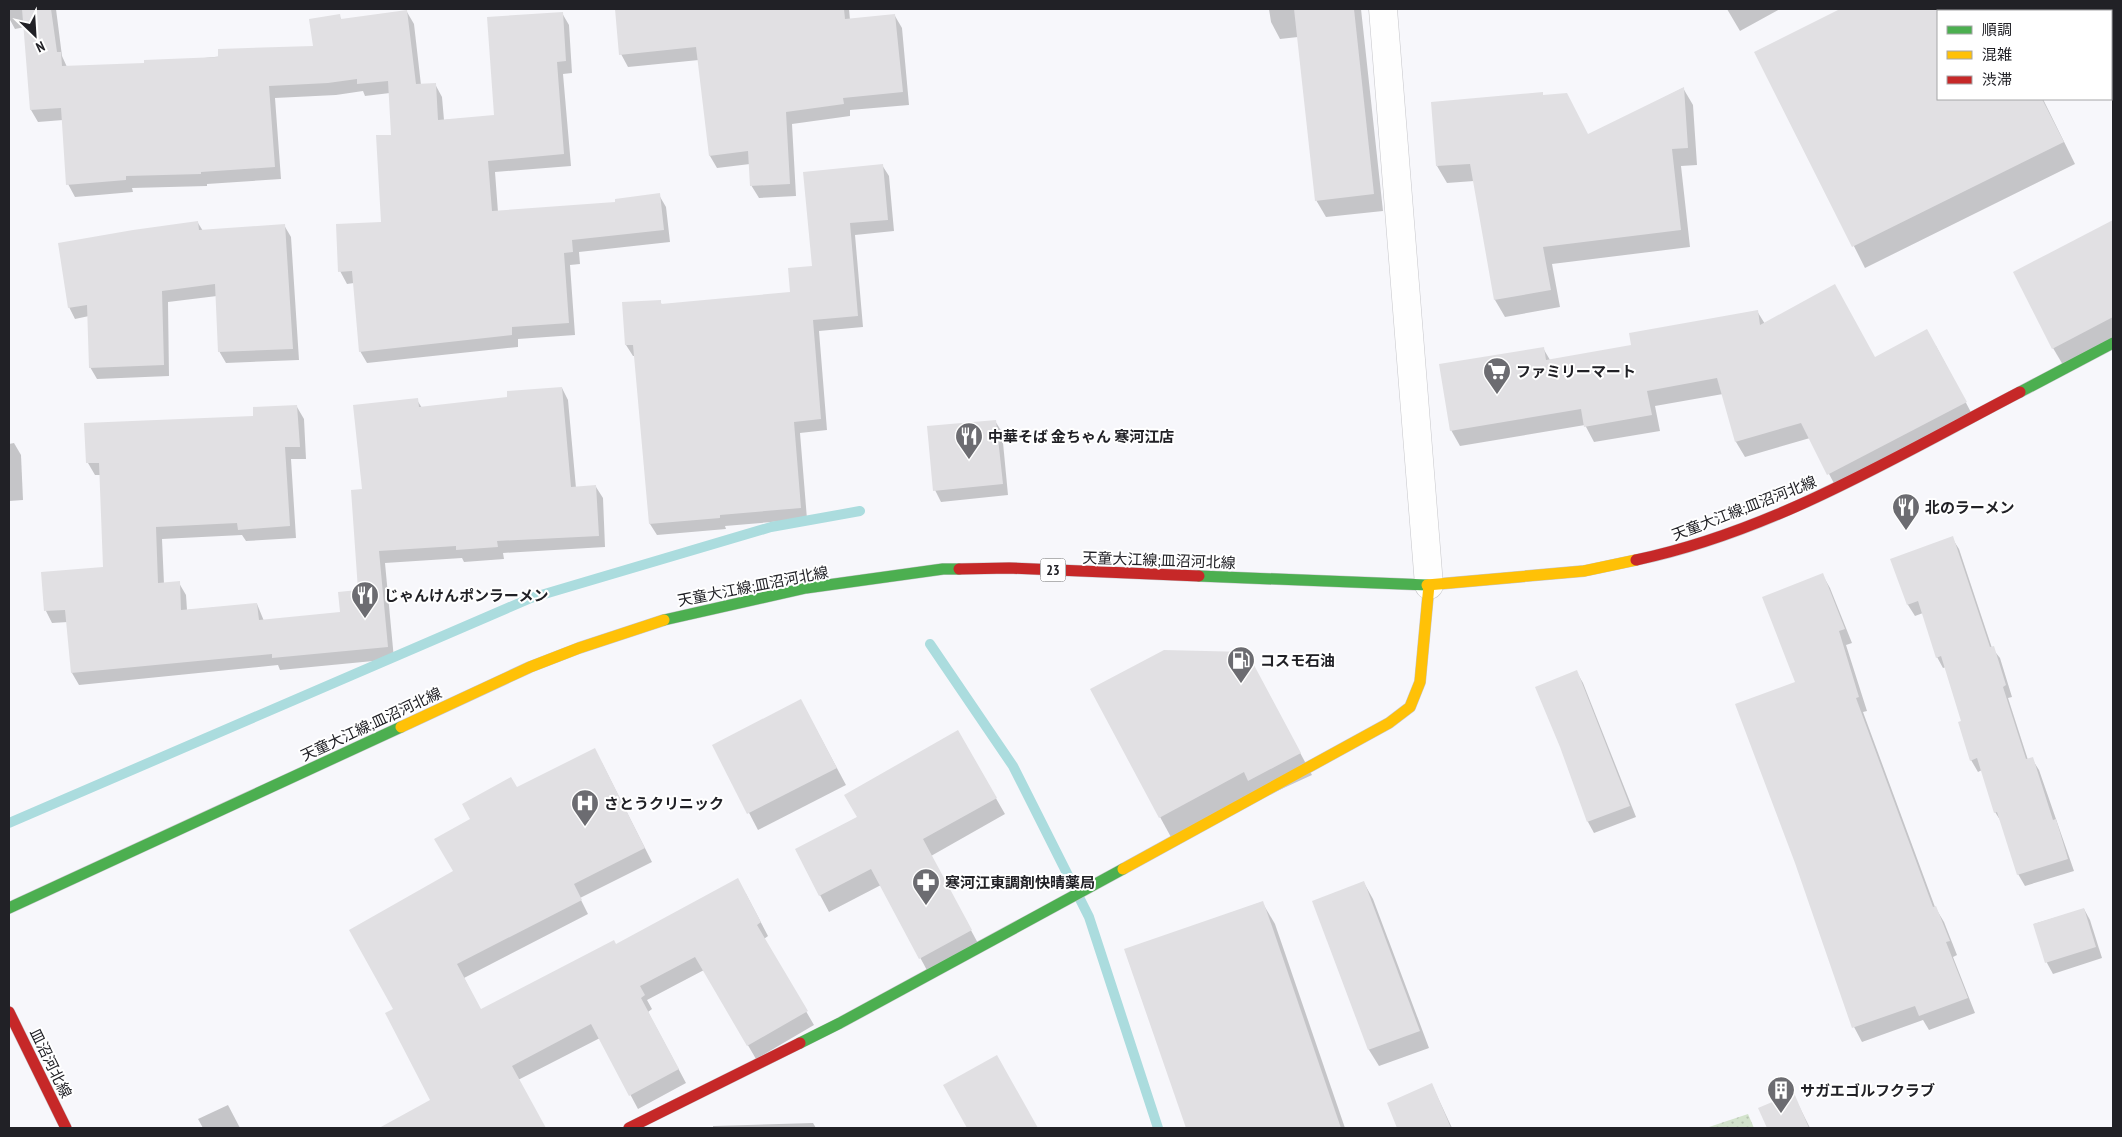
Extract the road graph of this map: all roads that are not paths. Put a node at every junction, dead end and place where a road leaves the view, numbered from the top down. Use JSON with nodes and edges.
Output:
{"nodes":[{"id":1,"x":1382,"y":9,"type":"edge"},
{"id":2,"x":2113,"y":343,"type":"edge"},
{"id":3,"x":1429,"y":585,"type":"junction"},
{"id":4,"x":9,"y":908,"type":"edge"},
{"id":5,"x":9,"y":1012,"type":"edge"},
{"id":6,"x":66,"y":1128,"type":"edge"},
{"id":7,"x":629,"y":1128,"type":"edge"}],
"edges":[{"from":1,"to":3,"type":"street"},
{"from":2,"to":3,"type":"main road","name":"天童大江線;皿沼河北線","number":"23"},
{"from":3,"to":4,"type":"main road","name":"天童大江線;皿沼河北線","number":"23"},
{"from":3,"to":7,"type":"main road"},
{"from":5,"to":6,"type":"main road","name":"皿沼河北線"}]}
